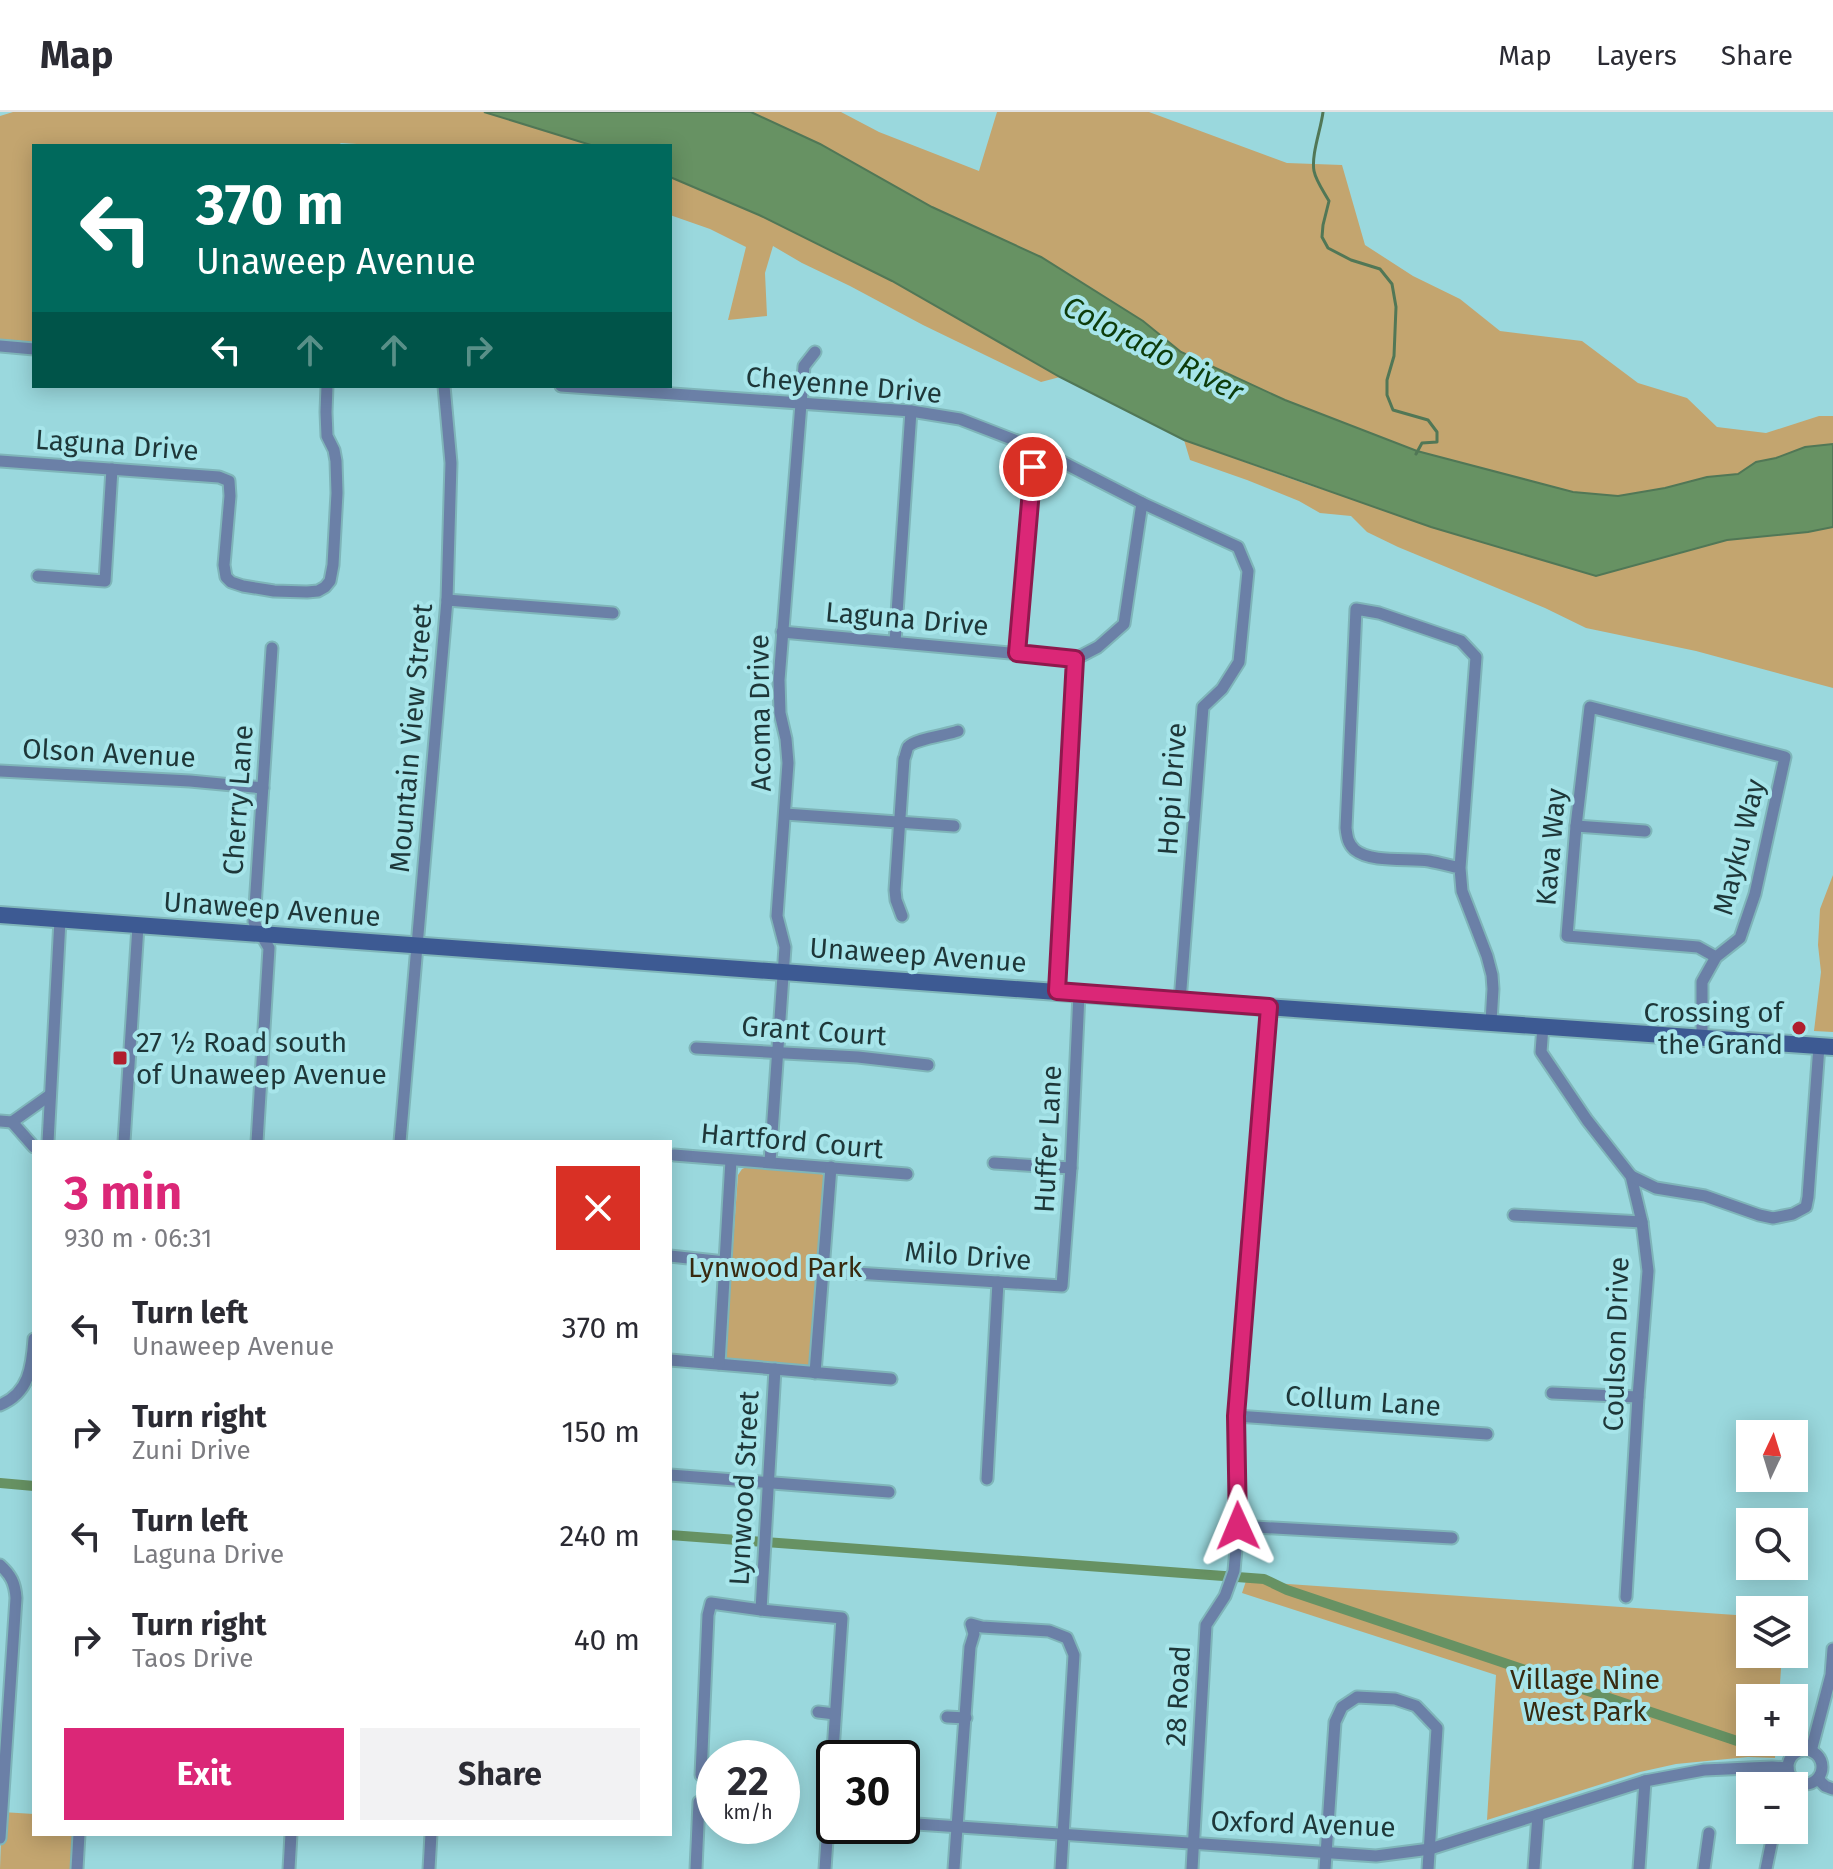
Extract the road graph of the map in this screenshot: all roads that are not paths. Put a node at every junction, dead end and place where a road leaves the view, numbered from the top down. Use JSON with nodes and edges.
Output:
{"nodes":[{"id":1,"x":0,"y":346,"type":"edge"},
{"id":2,"x":32,"y":349,"type":"edge"},
{"id":3,"x":815,"y":352,"type":"dead end"},
{"id":4,"x":327,"y":388,"type":"edge"},
{"id":5,"x":444,"y":388,"type":"edge"},
{"id":6,"x":588,"y":388,"type":"edge"},
{"id":7,"x":801,"y":404,"type":"junction"},
{"id":8,"x":911,"y":411,"type":"junction"},
{"id":9,"x":1035,"y":448,"type":"junction"},
{"id":10,"x":0,"y":461,"type":"edge"},
{"id":11,"x":112,"y":469,"type":"junction"},
{"id":12,"x":1142,"y":503,"type":"junction"},
{"id":13,"x":1238,"y":547,"type":"joint"},
{"id":14,"x":38,"y":576,"type":"dead end"},
{"id":15,"x":447,"y":600,"type":"junction"},
{"id":16,"x":613,"y":613,"type":"dead end"},
{"id":17,"x":782,"y":632,"type":"junction"},
{"id":18,"x":895,"y":642,"type":"junction"},
{"id":19,"x":272,"y":648,"type":"dead end"},
{"id":20,"x":1017,"y":653,"type":"junction"},
{"id":21,"x":1075,"y":659,"type":"junction"},
{"id":22,"x":1590,"y":707,"type":"joint"},
{"id":23,"x":958,"y":731,"type":"dead end"},
{"id":24,"x":0,"y":771,"type":"edge"},
{"id":25,"x":263,"y":788,"type":"junction"},
{"id":26,"x":785,"y":814,"type":"junction"},
{"id":27,"x":899,"y":823,"type":"junction"},
{"id":28,"x":954,"y":826,"type":"dead end"},
{"id":29,"x":1576,"y":826,"type":"junction"},
{"id":30,"x":1645,"y":831,"type":"dead end"},
{"id":31,"x":1460,"y":868,"type":"junction"},
{"id":32,"x":0,"y":915,"type":"edge"},
{"id":33,"x":902,"y":916,"type":"dead end"},
{"id":34,"x":60,"y":920,"type":"junction"},
{"id":35,"x":138,"y":926,"type":"junction"},
{"id":36,"x":261,"y":935,"type":"junction"},
{"id":37,"x":417,"y":946,"type":"junction"},
{"id":38,"x":1716,"y":957,"type":"junction"},
{"id":39,"x":783,"y":972,"type":"junction"},
{"id":40,"x":1057,"y":991,"type":"junction"},
{"id":41,"x":1079,"y":994,"type":"junction"},
{"id":42,"x":1180,"y":1001,"type":"junction"},
{"id":43,"x":1269,"y":1007,"type":"junction"},
{"id":44,"x":1491,"y":1022,"type":"junction"},
{"id":45,"x":1543,"y":1026,"type":"junction"},
{"id":46,"x":1702,"y":1038,"type":"junction"},
{"id":47,"x":1826,"y":1046,"type":"edge"},
{"id":48,"x":696,"y":1048,"type":"dead end"},
{"id":49,"x":777,"y":1053,"type":"junction"},
{"id":50,"x":928,"y":1065,"type":"dead end"},
{"id":51,"x":50,"y":1095,"type":"junction"},
{"id":52,"x":6,"y":1122,"type":"edge"},
{"id":53,"x":48,"y":1140,"type":"edge"},
{"id":54,"x":124,"y":1140,"type":"edge"},
{"id":55,"x":257,"y":1140,"type":"edge"},
{"id":56,"x":400,"y":1140,"type":"edge"},
{"id":57,"x":32,"y":1145,"type":"edge"},
{"id":58,"x":674,"y":1155,"type":"dead end"},
{"id":59,"x":731,"y":1160,"type":"junction"},
{"id":60,"x":770,"y":1162,"type":"junction"},
{"id":61,"x":994,"y":1163,"type":"dead end"},
{"id":62,"x":831,"y":1167,"type":"junction"},
{"id":63,"x":1071,"y":1168,"type":"junction"},
{"id":64,"x":907,"y":1174,"type":"dead end"},
{"id":65,"x":1631,"y":1176,"type":"junction"},
{"id":66,"x":1514,"y":1215,"type":"dead end"},
{"id":67,"x":1642,"y":1222,"type":"junction"},
{"id":68,"x":672,"y":1256,"type":"edge"},
{"id":69,"x":725,"y":1262,"type":"junction"},
{"id":70,"x":824,"y":1271,"type":"junction"},
{"id":71,"x":998,"y":1282,"type":"junction"},
{"id":72,"x":1062,"y":1286,"type":"joint"},
{"id":73,"x":672,"y":1360,"type":"edge"},
{"id":74,"x":32,"y":1364,"type":"edge"},
{"id":75,"x":719,"y":1364,"type":"junction"},
{"id":76,"x":775,"y":1369,"type":"junction"},
{"id":77,"x":815,"y":1373,"type":"junction"},
{"id":78,"x":891,"y":1379,"type":"dead end"},
{"id":79,"x":1552,"y":1393,"type":"dead end"},
{"id":80,"x":1638,"y":1397,"type":"junction"},
{"id":81,"x":0,"y":1405,"type":"edge"},
{"id":82,"x":1236,"y":1416,"type":"junction"},
{"id":83,"x":1487,"y":1434,"type":"dead end"},
{"id":84,"x":672,"y":1475,"type":"edge"},
{"id":85,"x":987,"y":1479,"type":"dead end"},
{"id":86,"x":770,"y":1482,"type":"junction"},
{"id":87,"x":889,"y":1492,"type":"dead end"},
{"id":88,"x":1238,"y":1526,"type":"junction"},
{"id":89,"x":1452,"y":1538,"type":"dead end"},
{"id":90,"x":0,"y":1565,"type":"edge"},
{"id":91,"x":1626,"y":1597,"type":"dead end"},
{"id":92,"x":761,"y":1610,"type":"junction"},
{"id":93,"x":1833,"y":1649,"type":"edge"},
{"id":94,"x":1832,"y":1675,"type":"edge"},
{"id":95,"x":818,"y":1712,"type":"dead end"},
{"id":96,"x":835,"y":1714,"type":"junction"},
{"id":97,"x":947,"y":1717,"type":"dead end"},
{"id":98,"x":966,"y":1718,"type":"junction"},
{"id":99,"x":703,"y":1740,"type":"edge"},
{"id":100,"x":834,"y":1740,"type":"edge"},
{"id":101,"x":1811,"y":1751,"type":"junction"},
{"id":102,"x":1827,"y":1761,"type":"edge"},
{"id":103,"x":1788,"y":1768,"type":"junction"},
{"id":104,"x":1790,"y":1772,"type":"edge"},
{"id":105,"x":1818,"y":1779,"type":"junction"},
{"id":106,"x":1645,"y":1781,"type":"junction"},
{"id":107,"x":1808,"y":1784,"type":"edge"},
{"id":108,"x":1833,"y":1789,"type":"edge"},
{"id":109,"x":1538,"y":1815,"type":"junction"},
{"id":110,"x":920,"y":1824,"type":"edge"},
{"id":111,"x":958,"y":1827,"type":"junction"},
{"id":112,"x":1709,"y":1833,"type":"dead end"},
{"id":113,"x":1063,"y":1834,"type":"junction"},
{"id":114,"x":79,"y":1836,"type":"edge"},
{"id":115,"x":291,"y":1836,"type":"edge"},
{"id":116,"x":431,"y":1836,"type":"edge"},
{"id":117,"x":0,"y":1838,"type":"edge"},
{"id":118,"x":697,"y":1844,"type":"edge"},
{"id":119,"x":828,"y":1844,"type":"edge"},
{"id":120,"x":1194,"y":1844,"type":"junction"},
{"id":121,"x":1771,"y":1844,"type":"edge"},
{"id":122,"x":1430,"y":1849,"type":"junction"},
{"id":123,"x":1326,"y":1853,"type":"junction"},
{"id":124,"x":77,"y":1869,"type":"edge"},
{"id":125,"x":289,"y":1869,"type":"edge"},
{"id":126,"x":429,"y":1869,"type":"edge"},
{"id":127,"x":696,"y":1869,"type":"edge"},
{"id":128,"x":825,"y":1869,"type":"edge"},
{"id":129,"x":954,"y":1869,"type":"edge"},
{"id":130,"x":1061,"y":1869,"type":"edge"},
{"id":131,"x":1192,"y":1869,"type":"edge"},
{"id":132,"x":1325,"y":1869,"type":"edge"},
{"id":133,"x":1428,"y":1869,"type":"edge"},
{"id":134,"x":1534,"y":1869,"type":"edge"},
{"id":135,"x":1639,"y":1869,"type":"edge"},
{"id":136,"x":1704,"y":1869,"type":"edge"},
{"id":137,"x":1766,"y":1869,"type":"edge"}],
"edges":[{"from":1,"to":2,"type":"street"},
{"from":3,"to":7,"type":"street","name":"Acoma Drive"},
{"from":4,"to":11,"type":"street","name":"Laguna Drive"},
{"from":5,"to":15,"type":"street","name":"Mountain View Street"},
{"from":6,"to":7,"type":"street","name":"Cheyenne Drive"},
{"from":7,"to":8,"type":"street","name":"Cheyenne Drive"},
{"from":7,"to":17,"type":"street","name":"Acoma Drive"},
{"from":8,"to":9,"type":"street","name":"Cheyenne Drive"},
{"from":8,"to":18,"type":"street"},
{"from":9,"to":12,"type":"street","name":"Cheyenne Drive"},
{"from":9,"to":20,"type":"street"},
{"from":10,"to":11,"type":"street","name":"Laguna Drive"},
{"from":11,"to":14,"type":"street"},
{"from":12,"to":13,"type":"street","name":"Cheyenne Drive"},
{"from":12,"to":21,"type":"street"},
{"from":13,"to":42,"type":"street","name":"Hopi Drive"},
{"from":15,"to":16,"type":"street"},
{"from":15,"to":37,"type":"street","name":"Mountain View Street"},
{"from":17,"to":18,"type":"street","name":"Laguna Drive"},
{"from":17,"to":26,"type":"street","name":"Acoma Drive"},
{"from":18,"to":20,"type":"street","name":"Laguna Drive"},
{"from":19,"to":25,"type":"street","name":"Cherry Lane"},
{"from":20,"to":21,"type":"street","name":"Laguna Drive"},
{"from":21,"to":40,"type":"street"},
{"from":22,"to":29,"type":"street","name":"Kava Way"},
{"from":22,"to":38,"type":"street","name":"Mayku Way"},
{"from":23,"to":27,"type":"street"},
{"from":24,"to":25,"type":"street","name":"Olson Avenue"},
{"from":25,"to":36,"type":"street","name":"Cherry Lane"},
{"from":26,"to":27,"type":"street"},
{"from":26,"to":39,"type":"street","name":"Acoma Drive"},
{"from":27,"to":28,"type":"street"},
{"from":27,"to":33,"type":"street"},
{"from":29,"to":30,"type":"street"},
{"from":29,"to":38,"type":"street","name":"Kava Way"},
{"from":31,"to":31,"type":"street"},
{"from":31,"to":44,"type":"street"},
{"from":32,"to":34,"type":"main road","name":"Unaweep Avenue"},
{"from":34,"to":35,"type":"main road","name":"Unaweep Avenue"},
{"from":34,"to":51,"type":"street"},
{"from":35,"to":36,"type":"main road","name":"Unaweep Avenue"},
{"from":35,"to":54,"type":"street"},
{"from":36,"to":37,"type":"main road","name":"Unaweep Avenue"},
{"from":36,"to":55,"type":"street","name":"Cherry Lane"},
{"from":37,"to":39,"type":"main road","name":"Unaweep Avenue"},
{"from":37,"to":56,"type":"street","name":"Mountain View Street"},
{"from":38,"to":46,"type":"street","name":"Mayku Way"},
{"from":39,"to":40,"type":"main road","name":"Unaweep Avenue"},
{"from":39,"to":49,"type":"street"},
{"from":40,"to":41,"type":"main road","name":"Unaweep Avenue"},
{"from":41,"to":42,"type":"main road","name":"Unaweep Avenue"},
{"from":41,"to":63,"type":"street","name":"Huffer Lane"},
{"from":42,"to":43,"type":"main road","name":"Unaweep Avenue"},
{"from":43,"to":44,"type":"main road","name":"Unaweep Avenue"},
{"from":43,"to":82,"type":"street","name":"28 Road"},
{"from":44,"to":45,"type":"main road","name":"Unaweep Avenue"},
{"from":45,"to":46,"type":"main road","name":"Unaweep Avenue"},
{"from":45,"to":65,"type":"street","name":"Coulson Drive"},
{"from":46,"to":47,"type":"main road","name":"Unaweep Avenue"},
{"from":47,"to":65,"type":"street"},
{"from":48,"to":49,"type":"street","name":"Grant Court"},
{"from":49,"to":50,"type":"street","name":"Grant Court"},
{"from":49,"to":60,"type":"street"},
{"from":51,"to":52,"type":"street"},
{"from":51,"to":53,"type":"street"},
{"from":52,"to":57,"type":"street"},
{"from":58,"to":59,"type":"street","name":"Hartford Court"},
{"from":59,"to":60,"type":"street","name":"Hartford Court"},
{"from":59,"to":69,"type":"street"},
{"from":60,"to":62,"type":"street","name":"Hartford Court"},
{"from":61,"to":63,"type":"street"},
{"from":62,"to":64,"type":"street","name":"Hartford Court"},
{"from":62,"to":70,"type":"street"},
{"from":63,"to":72,"type":"street","name":"Huffer Lane"},
{"from":65,"to":67,"type":"street","name":"Coulson Drive"},
{"from":66,"to":67,"type":"street"},
{"from":67,"to":80,"type":"street","name":"Coulson Drive"},
{"from":68,"to":69,"type":"street"},
{"from":69,"to":75,"type":"street"},
{"from":70,"to":71,"type":"street","name":"Milo Drive"},
{"from":70,"to":77,"type":"street"},
{"from":71,"to":72,"type":"street","name":"Milo Drive"},
{"from":71,"to":85,"type":"street"},
{"from":73,"to":75,"type":"street"},
{"from":74,"to":81,"type":"street"},
{"from":75,"to":76,"type":"street"},
{"from":76,"to":77,"type":"street"},
{"from":76,"to":86,"type":"street","name":"Lynwood Street"},
{"from":77,"to":78,"type":"street"},
{"from":79,"to":80,"type":"street"},
{"from":80,"to":91,"type":"street","name":"Coulson Drive"},
{"from":82,"to":83,"type":"street","name":"Collum Lane"},
{"from":82,"to":88,"type":"street","name":"28 Road"},
{"from":84,"to":86,"type":"street"},
{"from":86,"to":87,"type":"street"},
{"from":86,"to":92,"type":"street","name":"Lynwood Street"},
{"from":88,"to":89,"type":"street"},
{"from":88,"to":120,"type":"street","name":"28 Road"},
{"from":90,"to":117,"type":"street"},
{"from":92,"to":96,"type":"street"},
{"from":92,"to":99,"type":"street"},
{"from":93,"to":94,"type":"street"},
{"from":94,"to":101,"type":"street"},
{"from":95,"to":96,"type":"street"},
{"from":96,"to":100,"type":"street"},
{"from":97,"to":98,"type":"street"},
{"from":98,"to":111,"type":"street"},
{"from":98,"to":113,"type":"street"},
{"from":101,"to":102,"type":"street"},
{"from":101,"to":103,"type":"street"},
{"from":102,"to":105,"type":"street"},
{"from":103,"to":104,"type":"street"},
{"from":103,"to":106,"type":"street","name":"Oxford Avenue"},
{"from":105,"to":107,"type":"street"},
{"from":105,"to":108,"type":"street"},
{"from":106,"to":109,"type":"street","name":"Oxford Avenue"},
{"from":106,"to":135,"type":"street"},
{"from":109,"to":122,"type":"street","name":"Oxford Avenue"},
{"from":109,"to":134,"type":"street"},
{"from":110,"to":111,"type":"street","name":"Oxford Avenue"},
{"from":111,"to":113,"type":"street","name":"Oxford Avenue"},
{"from":111,"to":129,"type":"street"},
{"from":112,"to":136,"type":"street"},
{"from":113,"to":120,"type":"street","name":"Oxford Avenue"},
{"from":113,"to":130,"type":"street"},
{"from":114,"to":124,"type":"street"},
{"from":115,"to":125,"type":"street"},
{"from":116,"to":126,"type":"street"},
{"from":118,"to":127,"type":"street"},
{"from":119,"to":128,"type":"street"},
{"from":120,"to":123,"type":"street","name":"Oxford Avenue"},
{"from":120,"to":131,"type":"street","name":"28 Road"},
{"from":121,"to":137,"type":"street"},
{"from":122,"to":123,"type":"street","name":"Oxford Avenue"},
{"from":122,"to":123,"type":"street"},
{"from":122,"to":133,"type":"street"},
{"from":123,"to":132,"type":"street"}]}
